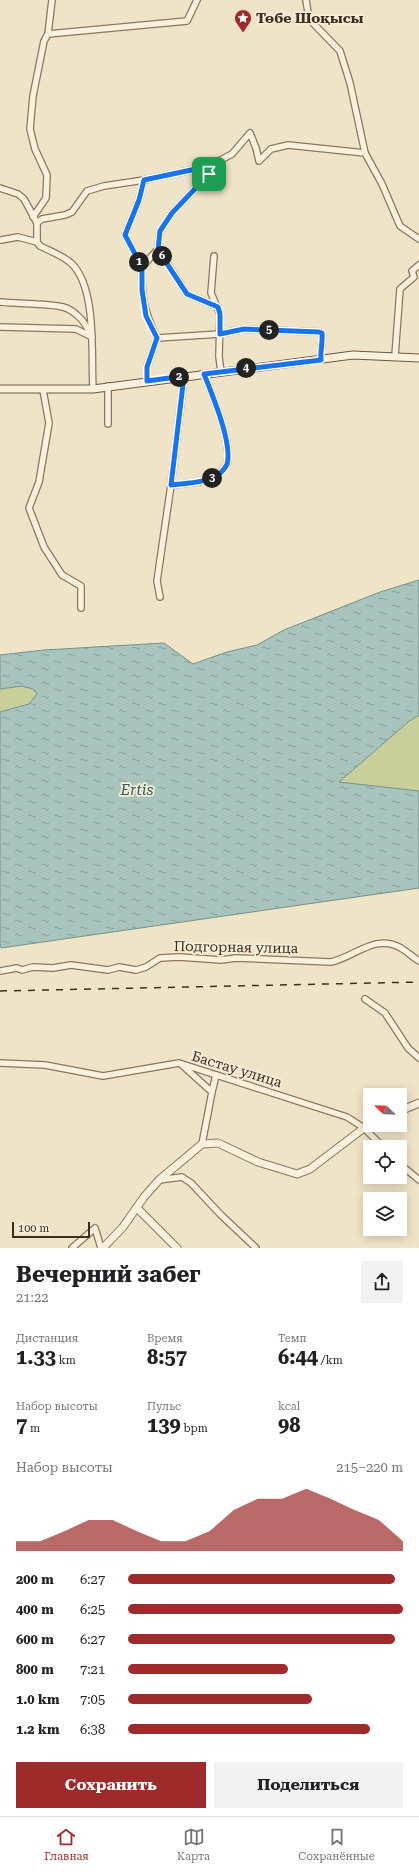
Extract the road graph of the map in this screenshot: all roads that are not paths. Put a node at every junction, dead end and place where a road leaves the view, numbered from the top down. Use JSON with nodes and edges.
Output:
{"nodes":[{"id":1,"x":52,"y":0,"type":"edge"},
{"id":2,"x":197,"y":0,"type":"edge"},
{"id":3,"x":306,"y":0,"type":"edge"},
{"id":4,"x":48,"y":34,"type":"junction"},
{"id":5,"x":365,"y":153,"type":"junction"},
{"id":6,"x":209,"y":174,"type":"junction"},
{"id":7,"x":144,"y":180,"type":"junction"},
{"id":8,"x":0,"y":188,"type":"edge"},
{"id":9,"x":33,"y":217,"type":"junction"},
{"id":10,"x":37,"y":223,"type":"junction"},
{"id":11,"x":419,"y":239,"type":"edge"},
{"id":12,"x":1,"y":240,"type":"edge"},
{"id":13,"x":37,"y":242,"type":"junction"},
{"id":14,"x":158,"y":250,"type":"junction"},
{"id":15,"x":214,"y":256,"type":"dead end"},
{"id":16,"x":419,"y":265,"type":"edge"},
{"id":17,"x":142,"y":267,"type":"junction"},
{"id":18,"x":416,"y":276,"type":"edge"},
{"id":19,"x":0,"y":302,"type":"edge"},
{"id":20,"x":218,"y":307,"type":"junction"},
{"id":21,"x":0,"y":327,"type":"edge"},
{"id":22,"x":220,"y":334,"type":"junction"},
{"id":23,"x":92,"y":337,"type":"junction"},
{"id":24,"x":157,"y":338,"type":"junction"},
{"id":25,"x":396,"y":356,"type":"junction"},
{"id":26,"x":419,"y":358,"type":"edge"},
{"id":27,"x":321,"y":360,"type":"junction"},
{"id":28,"x":221,"y":372,"type":"junction"},
{"id":29,"x":204,"y":374,"type":"junction"},
{"id":30,"x":184,"y":376,"type":"junction"},
{"id":31,"x":147,"y":381,"type":"junction"},
{"id":32,"x":108,"y":386,"type":"junction"},
{"id":33,"x":0,"y":389,"type":"edge"},
{"id":34,"x":93,"y":389,"type":"junction"},
{"id":35,"x":43,"y":390,"type":"junction"},
{"id":36,"x":108,"y":424,"type":"dead end"},
{"id":37,"x":171,"y":485,"type":"junction"},
{"id":38,"x":160,"y":596,"type":"dead end"},
{"id":39,"x":82,"y":608,"type":"dead end"},
{"id":40,"x":419,"y":961,"type":"edge"},
{"id":41,"x":0,"y":971,"type":"edge"},
{"id":42,"x":365,"y":999,"type":"dead end"},
{"id":43,"x":419,"y":1058,"type":"edge"},
{"id":44,"x":0,"y":1063,"type":"edge"},
{"id":45,"x":179,"y":1063,"type":"junction"},
{"id":46,"x":216,"y":1075,"type":"junction"},
{"id":47,"x":212,"y":1092,"type":"junction"},
{"id":48,"x":419,"y":1103,"type":"edge"},
{"id":49,"x":407,"y":1108,"type":"edge"},
{"id":50,"x":363,"y":1124,"type":"edge"},
{"id":51,"x":363,"y":1129,"type":"edge"},
{"id":52,"x":372,"y":1132,"type":"edge"},
{"id":53,"x":378,"y":1140,"type":"edge"},
{"id":54,"x":202,"y":1144,"type":"junction"},
{"id":55,"x":407,"y":1170,"type":"edge"},
{"id":56,"x":159,"y":1180,"type":"junction"},
{"id":57,"x":419,"y":1180,"type":"edge"},
{"id":58,"x":137,"y":1208,"type":"junction"},
{"id":59,"x":72,"y":1248,"type":"edge"},
{"id":60,"x":102,"y":1248,"type":"edge"},
{"id":61,"x":177,"y":1248,"type":"edge"},
{"id":62,"x":256,"y":1248,"type":"edge"}],
"edges":[{"from":1,"to":4,"type":"street"},
{"from":2,"to":4,"type":"street"},
{"from":3,"to":5,"type":"street"},
{"from":4,"to":9,"type":"street"},
{"from":5,"to":6,"type":"street"},
{"from":5,"to":11,"type":"street"},
{"from":6,"to":7,"type":"street"},
{"from":6,"to":14,"type":"street"},
{"from":7,"to":10,"type":"street"},
{"from":7,"to":17,"type":"street"},
{"from":8,"to":9,"type":"street"},
{"from":9,"to":10,"type":"street"},
{"from":10,"to":13,"type":"street"},
{"from":12,"to":13,"type":"street"},
{"from":13,"to":23,"type":"street"},
{"from":14,"to":17,"type":"street"},
{"from":14,"to":20,"type":"street"},
{"from":15,"to":20,"type":"street"},
{"from":16,"to":18,"type":"street"},
{"from":17,"to":24,"type":"street"},
{"from":18,"to":25,"type":"street"},
{"from":19,"to":23,"type":"street"},
{"from":20,"to":22,"type":"street"},
{"from":21,"to":23,"type":"street"},
{"from":22,"to":24,"type":"street"},
{"from":22,"to":27,"type":"street"},
{"from":22,"to":28,"type":"street"},
{"from":23,"to":34,"type":"street"},
{"from":24,"to":31,"type":"street"},
{"from":25,"to":26,"type":"main road"},
{"from":25,"to":27,"type":"main road"},
{"from":27,"to":28,"type":"main road"},
{"from":28,"to":29,"type":"main road"},
{"from":29,"to":30,"type":"main road"},
{"from":29,"to":37,"type":"street"},
{"from":30,"to":31,"type":"main road"},
{"from":30,"to":37,"type":"street"},
{"from":31,"to":32,"type":"main road"},
{"from":32,"to":34,"type":"main road"},
{"from":32,"to":36,"type":"street"},
{"from":33,"to":35,"type":"main road"},
{"from":34,"to":35,"type":"main road"},
{"from":35,"to":39,"type":"street"},
{"from":37,"to":38,"type":"street"},
{"from":40,"to":41,"type":"street","name":"Подгорная улица"},
{"from":42,"to":43,"type":"street"},
{"from":44,"to":45,"type":"street","name":"Бастау улица"},
{"from":45,"to":46,"type":"street","name":"Бастау улица"},
{"from":45,"to":47,"type":"street"},
{"from":46,"to":47,"type":"street"},
{"from":46,"to":50,"type":"street","name":"Бастау улица"},
{"from":47,"to":54,"type":"street"},
{"from":48,"to":49,"type":"main road"},
{"from":51,"to":54,"type":"main road"},
{"from":52,"to":53,"type":"street","name":"Бастау улица"},
{"from":54,"to":56,"type":"main road"},
{"from":55,"to":57,"type":"street"},
{"from":56,"to":58,"type":"main road"},
{"from":56,"to":62,"type":"street"},
{"from":58,"to":60,"type":"main road"},
{"from":58,"to":61,"type":"main road"},
{"from":59,"to":60,"type":"street"}]}
